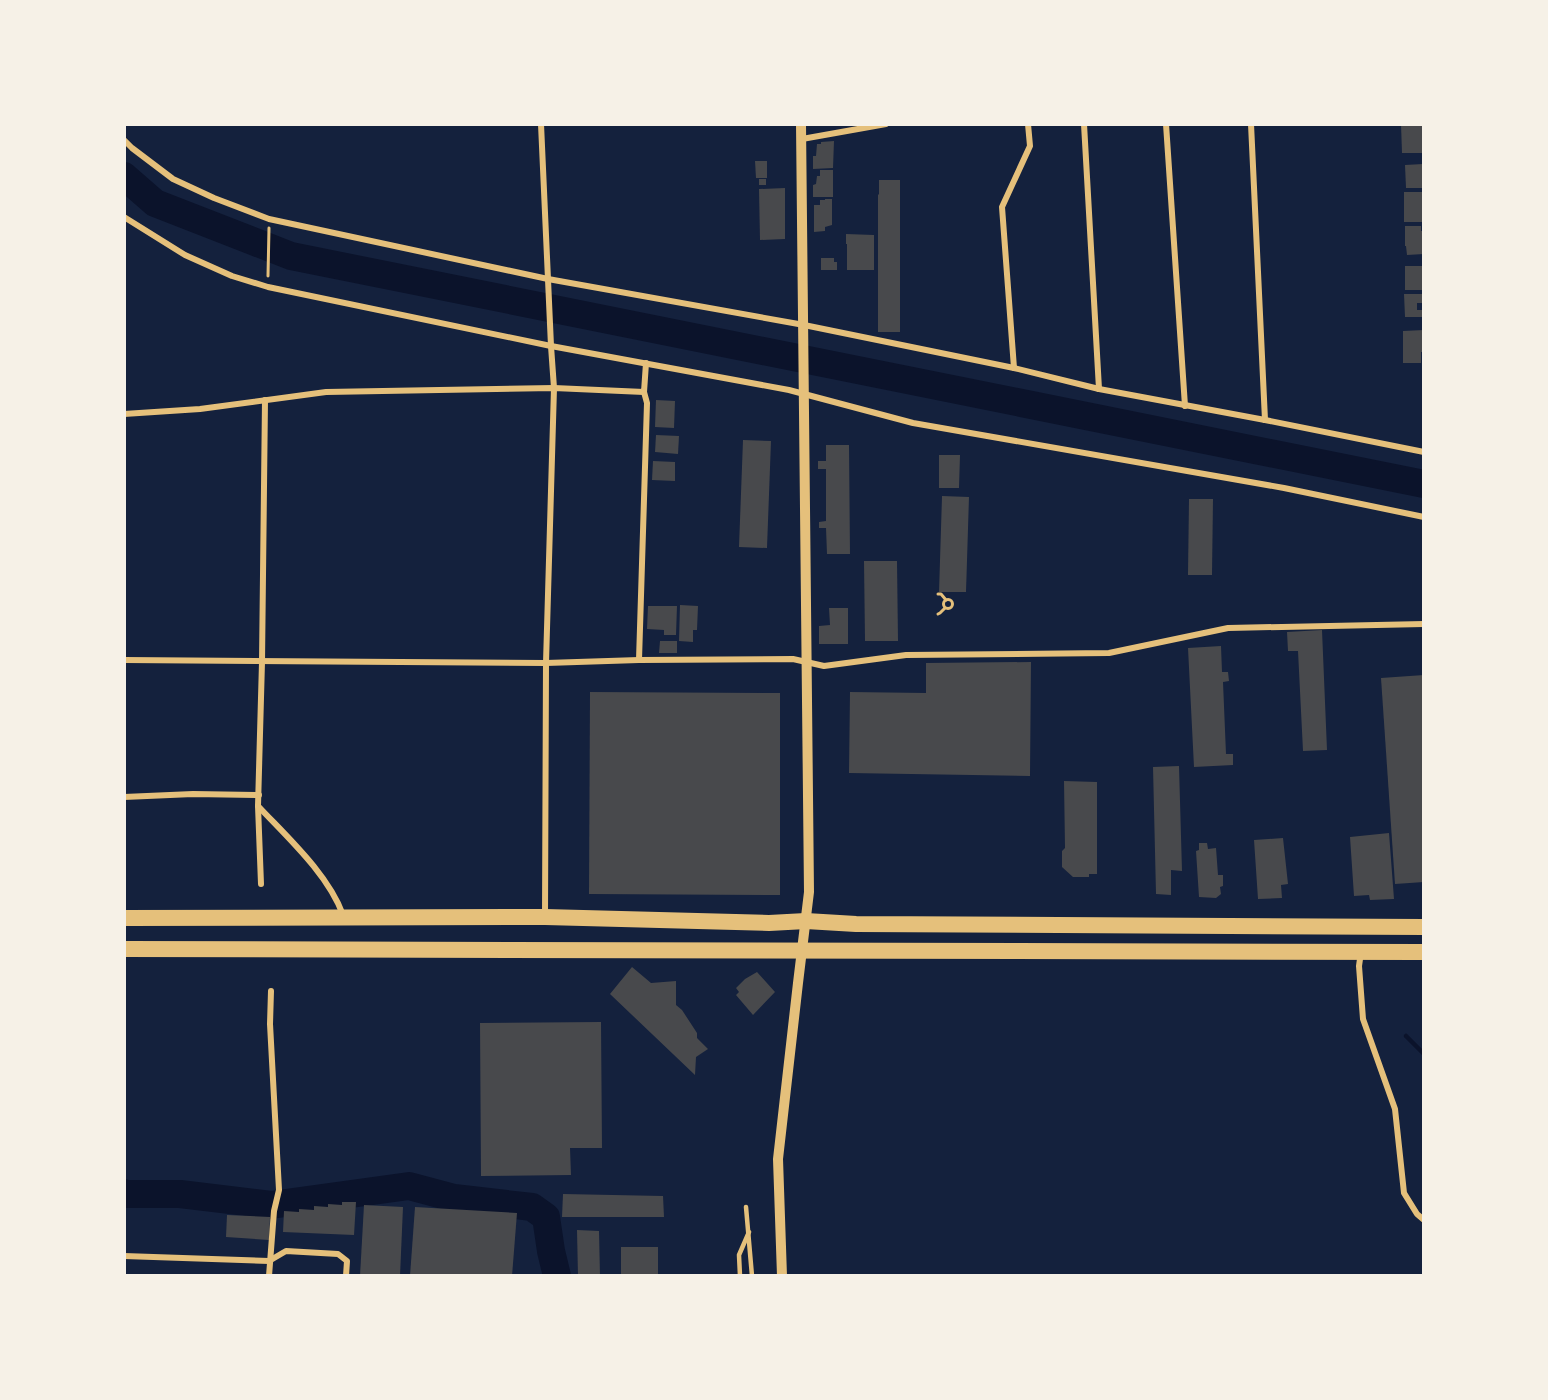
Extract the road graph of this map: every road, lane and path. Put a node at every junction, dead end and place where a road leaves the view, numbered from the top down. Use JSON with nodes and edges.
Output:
{"nodes":[{"id":1,"x":541,"y":124,"type":"edge"},
{"id":2,"x":801,"y":124,"type":"edge"},
{"id":3,"x":886,"y":124,"type":"edge"},
{"id":4,"x":1028,"y":124,"type":"edge"},
{"id":5,"x":1084,"y":124,"type":"edge"},
{"id":6,"x":1166,"y":124,"type":"edge"},
{"id":7,"x":1251,"y":124,"type":"edge"},
{"id":8,"x":802,"y":139,"type":"junction"},
{"id":9,"x":124,"y":140,"type":"edge"},
{"id":10,"x":124,"y":217,"type":"edge"},
{"id":11,"x":269,"y":226,"type":"dead end"},
{"id":12,"x":268,"y":280,"type":"dead end"},
{"id":13,"x":548,"y":282,"type":"junction"},
{"id":14,"x":804,"y":331,"type":"junction"},
{"id":15,"x":551,"y":346,"type":"junction"},
{"id":16,"x":646,"y":363,"type":"junction"},
{"id":17,"x":1014,"y":368,"type":"junction"},
{"id":18,"x":554,"y":388,"type":"junction"},
{"id":19,"x":1100,"y":389,"type":"junction"},
{"id":20,"x":804,"y":391,"type":"junction"},
{"id":21,"x":644,"y":392,"type":"junction"},
{"id":22,"x":265,"y":400,"type":"junction"},
{"id":23,"x":1185,"y":406,"type":"junction"},
{"id":24,"x":124,"y":414,"type":"edge"},
{"id":25,"x":1265,"y":420,"type":"junction"},
{"id":26,"x":1424,"y":452,"type":"edge"},
{"id":27,"x":1424,"y":517,"type":"edge"},
{"id":28,"x":938,"y":594,"type":"dead end"},
{"id":29,"x":946,"y":600,"type":"junction"},
{"id":30,"x":945,"y":608,"type":"junction"},
{"id":31,"x":938,"y":614,"type":"dead end"},
{"id":32,"x":1424,"y":624,"type":"edge"},
{"id":33,"x":124,"y":660,"type":"edge"},
{"id":34,"x":639,"y":660,"type":"junction"},
{"id":35,"x":262,"y":662,"type":"junction"},
{"id":36,"x":807,"y":662,"type":"junction"},
{"id":37,"x":546,"y":663,"type":"junction"},
{"id":38,"x":259,"y":795,"type":"junction"},
{"id":39,"x":124,"y":797,"type":"edge"},
{"id":40,"x":258,"y":806,"type":"junction"},
{"id":41,"x":261,"y":884,"type":"dead end"},
{"id":42,"x":545,"y":916,"type":"junction"},
{"id":43,"x":124,"y":918,"type":"edge"},
{"id":44,"x":344,"y":918,"type":"junction"},
{"id":45,"x":806,"y":921,"type":"junction"},
{"id":46,"x":1424,"y":927,"type":"edge"},
{"id":47,"x":124,"y":949,"type":"edge"},
{"id":48,"x":802,"y":951,"type":"junction"},
{"id":49,"x":1360,"y":951,"type":"junction"},
{"id":50,"x":1424,"y":952,"type":"edge"},
{"id":51,"x":271,"y":991,"type":"dead end"},
{"id":52,"x":746,"y":1207,"type":"dead end"},
{"id":53,"x":1424,"y":1220,"type":"edge"},
{"id":54,"x":749,"y":1232,"type":"junction"},
{"id":55,"x":124,"y":1256,"type":"edge"},
{"id":56,"x":269,"y":1261,"type":"junction"},
{"id":57,"x":269,"y":1275,"type":"edge"},
{"id":58,"x":346,"y":1275,"type":"edge"},
{"id":59,"x":740,"y":1275,"type":"edge"},
{"id":60,"x":752,"y":1275,"type":"edge"},
{"id":61,"x":782,"y":1275,"type":"edge"}],
"edges":[{"from":1,"to":13,"type":"street"},
{"from":2,"to":8,"type":"street"},
{"from":3,"to":8,"type":"street"},
{"from":4,"to":17,"type":"street"},
{"from":5,"to":19,"type":"street"},
{"from":6,"to":23,"type":"street"},
{"from":7,"to":25,"type":"street"},
{"from":8,"to":14,"type":"street"},
{"from":9,"to":13,"type":"street"},
{"from":10,"to":15,"type":"street"},
{"from":11,"to":12,"type":"path"},
{"from":13,"to":14,"type":"street"},
{"from":13,"to":15,"type":"street"},
{"from":14,"to":17,"type":"street"},
{"from":14,"to":20,"type":"street"},
{"from":15,"to":16,"type":"street"},
{"from":15,"to":18,"type":"street"},
{"from":16,"to":20,"type":"street"},
{"from":16,"to":21,"type":"street"},
{"from":17,"to":19,"type":"street"},
{"from":18,"to":21,"type":"street"},
{"from":18,"to":22,"type":"street"},
{"from":18,"to":37,"type":"street"},
{"from":19,"to":23,"type":"street"},
{"from":20,"to":27,"type":"street"},
{"from":20,"to":36,"type":"street"},
{"from":21,"to":34,"type":"street"},
{"from":22,"to":24,"type":"street"},
{"from":22,"to":35,"type":"street"},
{"from":23,"to":25,"type":"street"},
{"from":25,"to":26,"type":"street"},
{"from":28,"to":29,"type":"path"},
{"from":29,"to":30,"type":"path"},
{"from":29,"to":30,"type":"path"},
{"from":30,"to":31,"type":"path"},
{"from":32,"to":36,"type":"street"},
{"from":33,"to":35,"type":"street"},
{"from":34,"to":36,"type":"street"},
{"from":34,"to":37,"type":"street"},
{"from":35,"to":37,"type":"street"},
{"from":35,"to":38,"type":"street"},
{"from":36,"to":45,"type":"street"},
{"from":37,"to":42,"type":"street"},
{"from":38,"to":39,"type":"street"},
{"from":38,"to":40,"type":"street"},
{"from":40,"to":41,"type":"street"},
{"from":40,"to":44,"type":"street"},
{"from":42,"to":44,"type":"highway"},
{"from":42,"to":45,"type":"highway"},
{"from":43,"to":44,"type":"highway"},
{"from":45,"to":46,"type":"highway"},
{"from":45,"to":48,"type":"street"},
{"from":47,"to":48,"type":"highway"},
{"from":48,"to":49,"type":"highway"},
{"from":48,"to":61,"type":"street"},
{"from":49,"to":50,"type":"highway"},
{"from":49,"to":53,"type":"street"},
{"from":51,"to":56,"type":"street"},
{"from":52,"to":54,"type":"lane"},
{"from":54,"to":59,"type":"lane"},
{"from":54,"to":60,"type":"lane"},
{"from":55,"to":56,"type":"street"},
{"from":56,"to":57,"type":"street"},
{"from":56,"to":58,"type":"street"}]}
